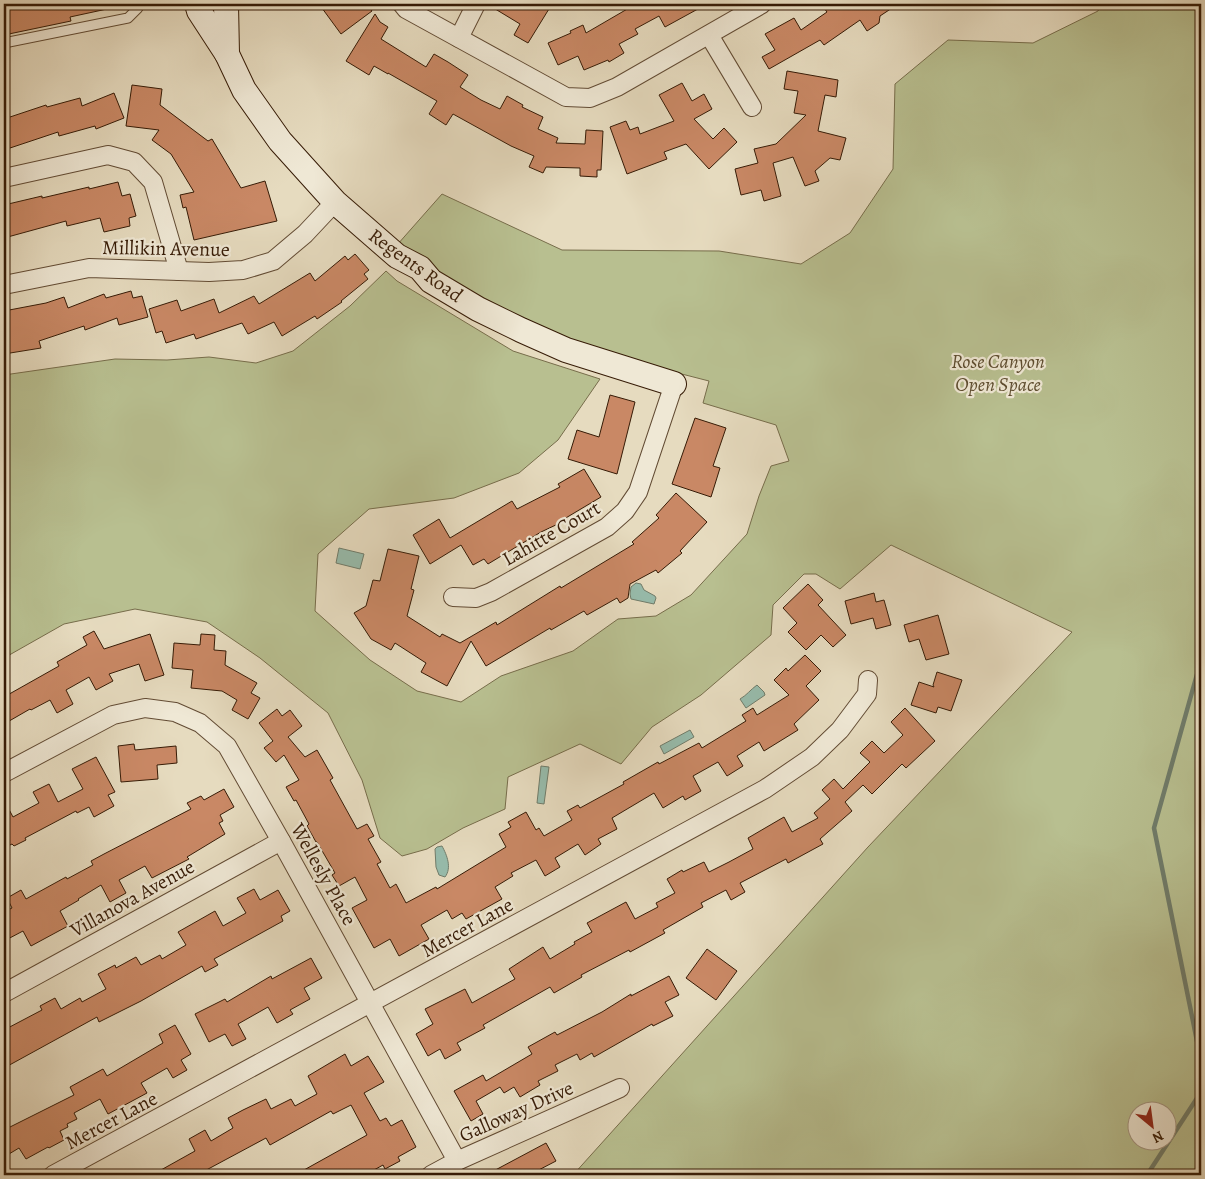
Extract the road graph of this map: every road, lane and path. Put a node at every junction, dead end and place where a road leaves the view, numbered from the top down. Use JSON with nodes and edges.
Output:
{"nodes":[{"id":1,"x":197,"y":4,"type":"edge"},
{"id":2,"x":226,"y":4,"type":"edge"},
{"id":3,"x":402,"y":4,"type":"edge"},
{"id":4,"x":476,"y":4,"type":"edge"},
{"id":5,"x":762,"y":4,"type":"edge"},
{"id":6,"x":138,"y":8,"type":"dead end"},
{"id":7,"x":709,"y":35,"type":"junction"},
{"id":8,"x":459,"y":38,"type":"junction"},
{"id":9,"x":4,"y":43,"type":"edge"},
{"id":10,"x":227,"y":54,"type":"junction"},
{"id":11,"x":752,"y":107,"type":"dead end"},
{"id":12,"x":4,"y":178,"type":"edge"},
{"id":13,"x":335,"y":202,"type":"junction"},
{"id":14,"x":179,"y":271,"type":"junction"},
{"id":15,"x":4,"y":285,"type":"edge"},
{"id":16,"x":674,"y":384,"type":"joint"},
{"id":17,"x":452,"y":598,"type":"dead end"},
{"id":18,"x":868,"y":680,"type":"dead end"},
{"id":19,"x":4,"y":773,"type":"edge"},
{"id":20,"x":281,"y":840,"type":"junction"},
{"id":21,"x":4,"y":993,"type":"edge"},
{"id":22,"x":370,"y":1004,"type":"junction"},
{"id":23,"x":620,"y":1088,"type":"dead end"},
{"id":24,"x":457,"y":1161,"type":"junction"},
{"id":25,"x":53,"y":1175,"type":"edge"},
{"id":26,"x":431,"y":1175,"type":"edge"}],
"edges":[{"from":1,"to":10,"type":"street","name":"Regents Road"},
{"from":2,"to":10,"type":"street","name":"Regents Road"},
{"from":3,"to":8,"type":"street"},
{"from":4,"to":8,"type":"street"},
{"from":5,"to":7,"type":"street"},
{"from":6,"to":9,"type":"lane"},
{"from":7,"to":8,"type":"street"},
{"from":7,"to":11,"type":"street"},
{"from":10,"to":13,"type":"street","name":"Regents Road"},
{"from":12,"to":14,"type":"street"},
{"from":13,"to":14,"type":"street","name":"Millikin Avenue"},
{"from":13,"to":16,"type":"street","name":"Regents Road"},
{"from":14,"to":15,"type":"street","name":"Millikin Avenue"},
{"from":16,"to":17,"type":"street","name":"Lahitte Court"},
{"from":18,"to":22,"type":"street","name":"Mercer Lane"},
{"from":19,"to":20,"type":"street","name":"Wellesly Place"},
{"from":20,"to":21,"type":"street","name":"Villanova Avenue"},
{"from":20,"to":22,"type":"street","name":"Wellesly Place"},
{"from":22,"to":24,"type":"street","name":"Wellesly Place"},
{"from":22,"to":25,"type":"street","name":"Mercer Lane"},
{"from":23,"to":24,"type":"street","name":"Galloway Drive"},
{"from":24,"to":26,"type":"street","name":"Galloway Drive"}]}
